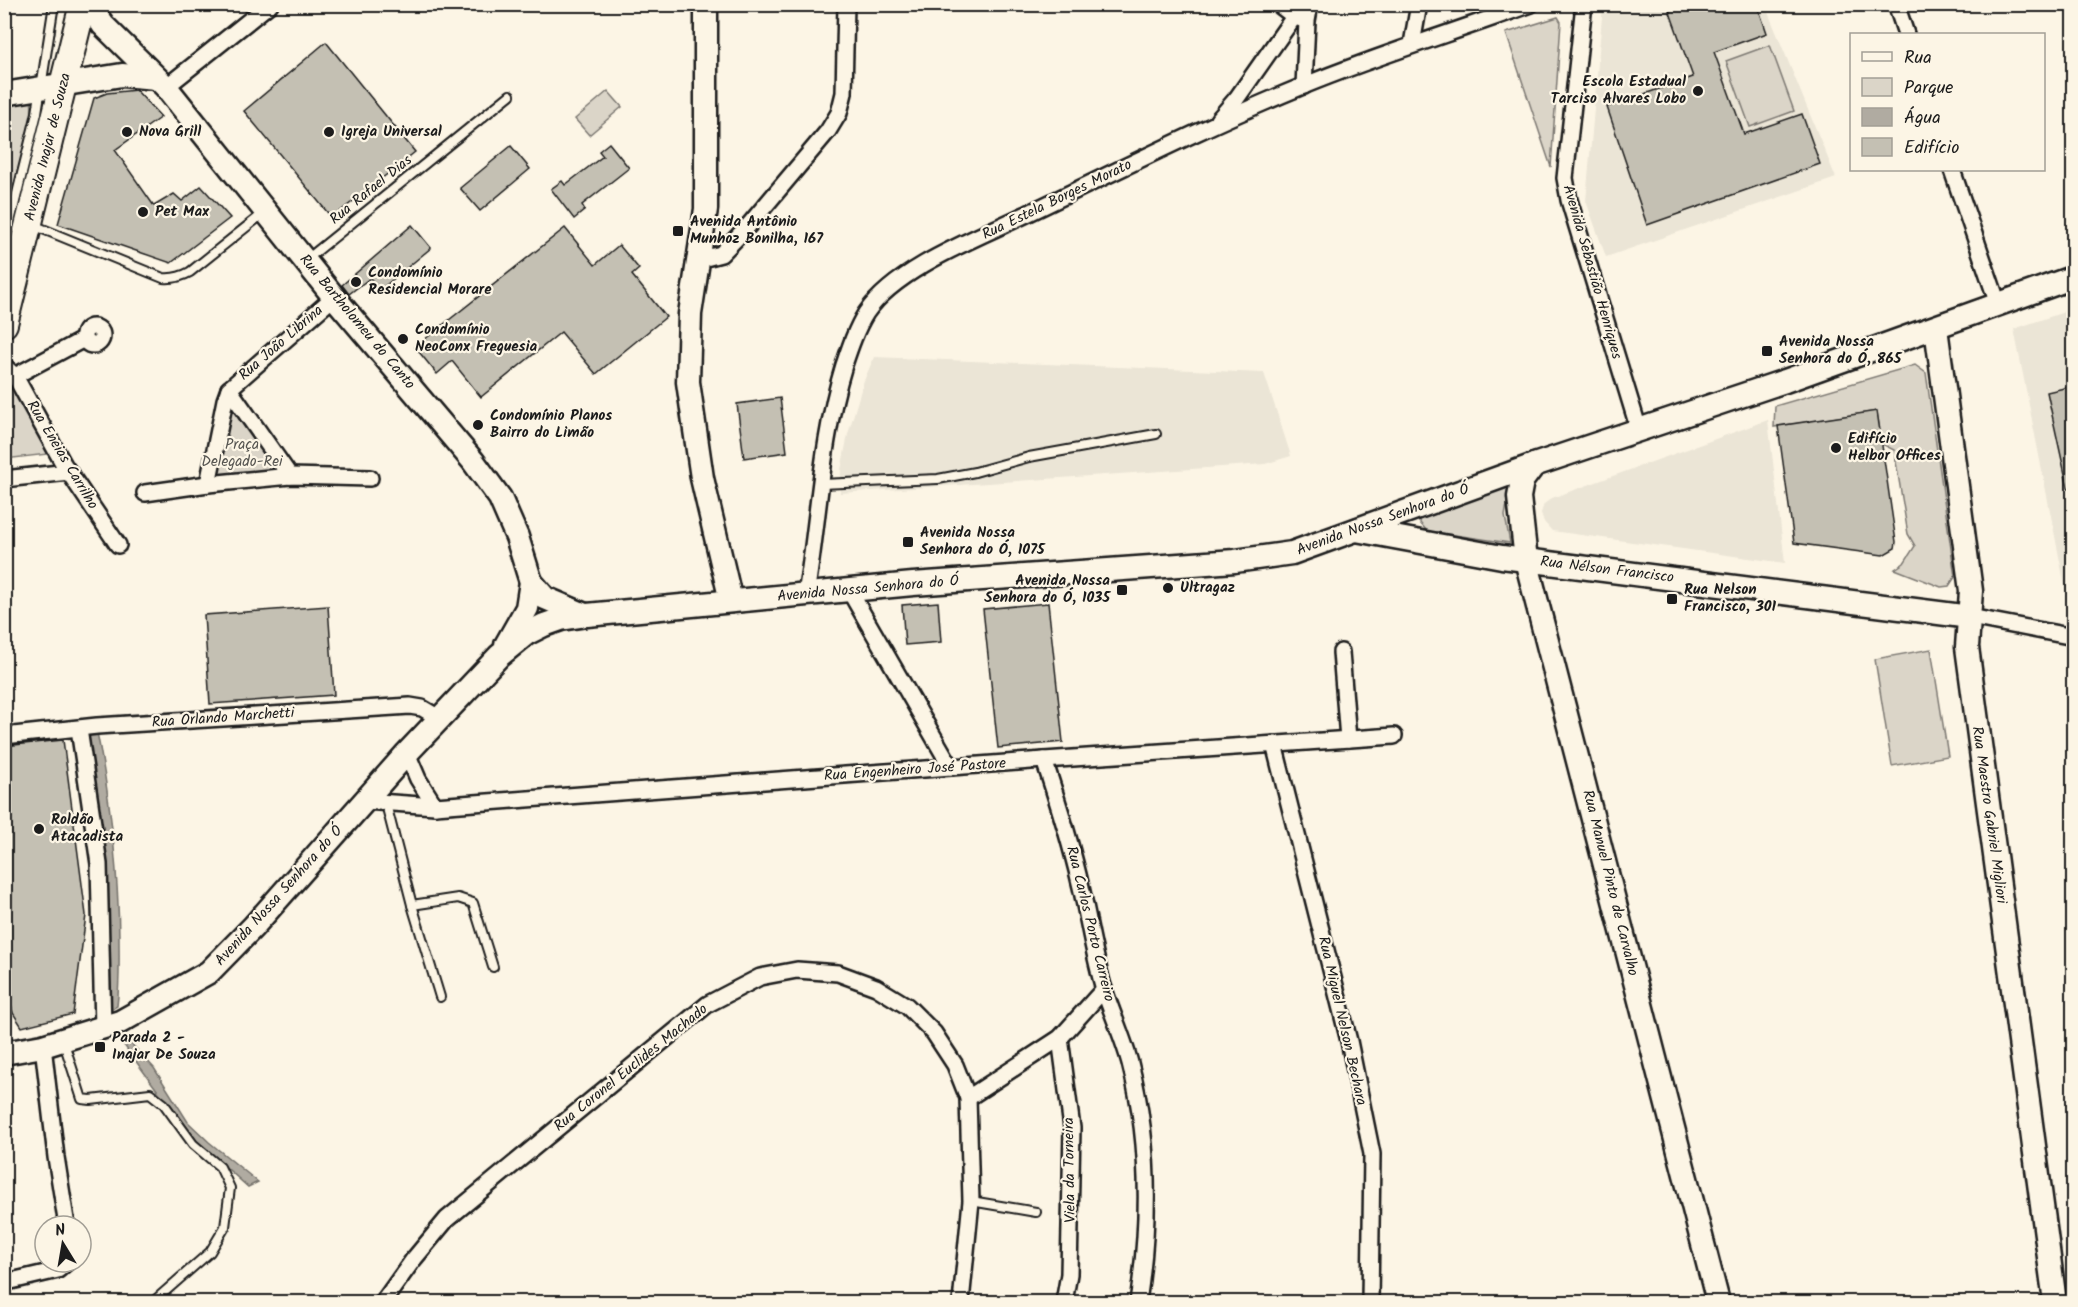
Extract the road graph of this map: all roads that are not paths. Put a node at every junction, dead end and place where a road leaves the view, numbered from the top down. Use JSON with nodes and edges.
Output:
{"nodes":[{"id":1,"x":54,"y":4,"type":"edge"},
{"id":2,"x":83,"y":4,"type":"edge"},
{"id":3,"x":89,"y":4,"type":"edge"},
{"id":4,"x":270,"y":4,"type":"edge"},
{"id":5,"x":706,"y":4,"type":"edge"},
{"id":6,"x":846,"y":4,"type":"edge"},
{"id":7,"x":1278,"y":4,"type":"edge"},
{"id":8,"x":1310,"y":4,"type":"edge"},
{"id":9,"x":1419,"y":4,"type":"edge"},
{"id":10,"x":1531,"y":4,"type":"edge"},
{"id":11,"x":1584,"y":4,"type":"edge"},
{"id":12,"x":1896,"y":4,"type":"edge"},
{"id":13,"x":1302,"y":14,"type":"edge"},
{"id":14,"x":1906,"y":33,"type":"edge"},
{"id":15,"x":1412,"y":44,"type":"junction"},
{"id":16,"x":161,"y":82,"type":"junction"},
{"id":17,"x":53,"y":86,"type":"junction"},
{"id":18,"x":1304,"y":86,"type":"junction"},
{"id":19,"x":4,"y":94,"type":"edge"},
{"id":20,"x":510,"y":95,"type":"dead end"},
{"id":21,"x":1215,"y":123,"type":"junction"},
{"id":22,"x":1952,"y":171,"type":"edge"},
{"id":23,"x":265,"y":212,"type":"junction"},
{"id":24,"x":29,"y":223,"type":"junction"},
{"id":25,"x":4,"y":246,"type":"edge"},
{"id":26,"x":698,"y":260,"type":"junction"},
{"id":27,"x":305,"y":261,"type":"junction"},
{"id":28,"x":2073,"y":278,"type":"edge"},
{"id":29,"x":334,"y":297,"type":"junction"},
{"id":30,"x":1998,"y":304,"type":"junction"},
{"id":31,"x":4,"y":324,"type":"edge"},
{"id":32,"x":1936,"y":328,"type":"junction"},
{"id":33,"x":84,"y":339,"type":"dead end"},
{"id":34,"x":10,"y":371,"type":"edge"},
{"id":35,"x":229,"y":389,"type":"junction"},
{"id":36,"x":1639,"y":430,"type":"junction"},
{"id":37,"x":1156,"y":435,"type":"dead end"},
{"id":38,"x":1534,"y":465,"type":"junction"},
{"id":39,"x":66,"y":469,"type":"junction"},
{"id":40,"x":290,"y":476,"type":"junction"},
{"id":41,"x":370,"y":478,"type":"dead end"},
{"id":42,"x":4,"y":479,"type":"edge"},
{"id":43,"x":208,"y":484,"type":"junction"},
{"id":44,"x":819,"y":484,"type":"junction"},
{"id":45,"x":145,"y":493,"type":"dead end"},
{"id":46,"x":1355,"y":530,"type":"junction"},
{"id":47,"x":118,"y":545,"type":"dead end"},
{"id":48,"x":1526,"y":560,"type":"junction"},
{"id":49,"x":531,"y":582,"type":"junction"},
{"id":50,"x":849,"y":590,"type":"junction"},
{"id":51,"x":806,"y":594,"type":"junction"},
{"id":52,"x":731,"y":601,"type":"junction"},
{"id":53,"x":587,"y":615,"type":"junction"},
{"id":54,"x":1970,"y":616,"type":"junction"},
{"id":55,"x":2073,"y":637,"type":"edge"},
{"id":56,"x":1341,"y":652,"type":"dead end"},
{"id":57,"x":499,"y":656,"type":"junction"},
{"id":58,"x":439,"y":718,"type":"junction"},
{"id":59,"x":79,"y":729,"type":"junction"},
{"id":60,"x":4,"y":736,"type":"edge"},
{"id":61,"x":1394,"y":736,"type":"dead end"},
{"id":62,"x":1348,"y":739,"type":"junction"},
{"id":63,"x":1274,"y":744,"type":"junction"},
{"id":64,"x":407,"y":753,"type":"junction"},
{"id":65,"x":1044,"y":760,"type":"junction"},
{"id":66,"x":951,"y":767,"type":"junction"},
{"id":67,"x":375,"y":803,"type":"junction"},
{"id":68,"x":435,"y":806,"type":"junction"},
{"id":69,"x":412,"y":905,"type":"junction"},
{"id":70,"x":493,"y":967,"type":"dead end"},
{"id":71,"x":1104,"y":989,"type":"junction"},
{"id":72,"x":440,"y":997,"type":"dead end"},
{"id":73,"x":103,"y":1028,"type":"junction"},
{"id":74,"x":1059,"y":1038,"type":"junction"},
{"id":75,"x":53,"y":1043,"type":"junction"},
{"id":76,"x":4,"y":1053,"type":"edge"},
{"id":77,"x":968,"y":1098,"type":"junction"},
{"id":78,"x":970,"y":1201,"type":"junction"},
{"id":79,"x":1036,"y":1212,"type":"dead end"},
{"id":80,"x":65,"y":1214,"type":"edge"},
{"id":81,"x":41,"y":1274,"type":"edge"},
{"id":82,"x":7,"y":1282,"type":"dead end"},
{"id":83,"x":153,"y":1302,"type":"edge"},
{"id":84,"x":383,"y":1302,"type":"edge"},
{"id":85,"x":963,"y":1302,"type":"edge"},
{"id":86,"x":1064,"y":1302,"type":"edge"},
{"id":87,"x":1138,"y":1302,"type":"edge"},
{"id":88,"x":1370,"y":1302,"type":"edge"},
{"id":89,"x":1718,"y":1302,"type":"edge"},
{"id":90,"x":2055,"y":1302,"type":"edge"}],
"edges":[{"from":1,"to":17,"type":"lane"},
{"from":2,"to":17,"type":"main road","name":"Avenida Inajar de Souza"},
{"from":3,"to":16,"type":"main road","name":"Rua Bartholomeu do Canto"},
{"from":4,"to":16,"type":"street"},
{"from":5,"to":26,"type":"main road"},
{"from":6,"to":26,"type":"street"},
{"from":7,"to":13,"type":"street"},
{"from":8,"to":13,"type":"street"},
{"from":9,"to":15,"type":"street"},
{"from":10,"to":15,"type":"street","name":"Rua Estela Borges Morato"},
{"from":11,"to":36,"type":"street","name":"Avenida Sebastião Henriques"},
{"from":12,"to":14,"type":"street"},
{"from":13,"to":18,"type":"street"},
{"from":13,"to":21,"type":"street"},
{"from":15,"to":18,"type":"street","name":"Rua Estela Borges Morato"},
{"from":16,"to":17,"type":"main road"},
{"from":16,"to":23,"type":"main road","name":"Rua Bartholomeu do Canto"},
{"from":17,"to":19,"type":"main road"},
{"from":17,"to":24,"type":"main road","name":"Avenida Inajar de Souza"},
{"from":17,"to":25,"type":"lane"},
{"from":18,"to":21,"type":"street","name":"Rua Estela Borges Morato"},
{"from":20,"to":27,"type":"lane","name":"Rua Rafael Dias"},
{"from":21,"to":44,"type":"street","name":"Rua Estela Borges Morato"},
{"from":22,"to":30,"type":"street"},
{"from":23,"to":24,"type":"lane"},
{"from":23,"to":27,"type":"main road","name":"Rua Bartholomeu do Canto"},
{"from":24,"to":31,"type":"main road","name":"Avenida Inajar de Souza"},
{"from":26,"to":52,"type":"main road"},
{"from":27,"to":29,"type":"main road","name":"Rua Bartholomeu do Canto"},
{"from":28,"to":30,"type":"main road","name":"Avenida Nossa Senhora do Ó"},
{"from":29,"to":35,"type":"street","name":"Rua João Librina"},
{"from":29,"to":49,"type":"main road","name":"Rua Bartholomeu do Canto"},
{"from":30,"to":32,"type":"main road","name":"Avenida Nossa Senhora do Ó"},
{"from":32,"to":36,"type":"main road","name":"Avenida Nossa Senhora do Ó"},
{"from":32,"to":54,"type":"main road","name":"Rua Maestro Gabriel Migliori"},
{"from":33,"to":34,"type":"street"},
{"from":34,"to":39,"type":"street","name":"Rua Eneias Carrilho"},
{"from":35,"to":40,"type":"street","name":"Rua João Librina"},
{"from":35,"to":43,"type":"street","name":"Rua João Librina"},
{"from":36,"to":38,"type":"main road","name":"Avenida Nossa Senhora do Ó"},
{"from":37,"to":44,"type":"lane"},
{"from":38,"to":46,"type":"main road","name":"Avenida Nossa Senhora do Ó"},
{"from":38,"to":48,"type":"main road","name":"Rua Manuel Pinto de Carvalho"},
{"from":39,"to":42,"type":"street"},
{"from":39,"to":47,"type":"street","name":"Rua Eneias Carrilho"},
{"from":40,"to":41,"type":"street"},
{"from":40,"to":43,"type":"street"},
{"from":43,"to":45,"type":"street"},
{"from":44,"to":51,"type":"street","name":"Rua Estela Borges Morato"},
{"from":46,"to":48,"type":"main road","name":"Rua Nélson Francisco"},
{"from":46,"to":50,"type":"main road","name":"Avenida Nossa Senhora do Ó"},
{"from":48,"to":54,"type":"main road","name":"Rua Nélson Francisco"},
{"from":48,"to":89,"type":"main road","name":"Rua Manuel Pinto de Carvalho"},
{"from":49,"to":53,"type":"main road","name":"Avenida Nossa Senhora do Ó"},
{"from":49,"to":57,"type":"main road","name":"Avenida Nossa Senhora do Ó"},
{"from":50,"to":51,"type":"main road","name":"Avenida Nossa Senhora do Ó"},
{"from":50,"to":66,"type":"street"},
{"from":51,"to":52,"type":"main road","name":"Avenida Nossa Senhora do Ó"},
{"from":52,"to":53,"type":"main road","name":"Avenida Nossa Senhora do Ó"},
{"from":53,"to":57,"type":"main road","name":"Avenida Nossa Senhora do Ó"},
{"from":54,"to":55,"type":"street","name":"Rua Nélson Francisco"},
{"from":54,"to":90,"type":"main road","name":"Rua Maestro Gabriel Migliori"},
{"from":56,"to":62,"type":"street"},
{"from":57,"to":58,"type":"main road","name":"Avenida Nossa Senhora do Ó"},
{"from":58,"to":59,"type":"street","name":"Rua Orlando Marchetti"},
{"from":58,"to":64,"type":"main road","name":"Avenida Nossa Senhora do Ó"},
{"from":59,"to":60,"type":"street","name":"Rua Orlando Marchetti"},
{"from":59,"to":73,"type":"street"},
{"from":61,"to":62,"type":"street","name":"Rua Engenheiro José Pastore"},
{"from":62,"to":63,"type":"street","name":"Rua Engenheiro José Pastore"},
{"from":63,"to":65,"type":"street","name":"Rua Engenheiro José Pastore"},
{"from":63,"to":88,"type":"street","name":"Rua Miguel Nelson Bechara"},
{"from":64,"to":67,"type":"main road","name":"Avenida Nossa Senhora do Ó"},
{"from":64,"to":68,"type":"street"},
{"from":65,"to":66,"type":"street","name":"Rua Engenheiro José Pastore"},
{"from":65,"to":71,"type":"street","name":"Rua Carlos Porto Carreiro"},
{"from":66,"to":68,"type":"street","name":"Rua Engenheiro José Pastore"},
{"from":67,"to":68,"type":"street","name":"Rua Engenheiro José Pastore"},
{"from":67,"to":69,"type":"lane"},
{"from":67,"to":73,"type":"main road","name":"Avenida Nossa Senhora do Ó"},
{"from":69,"to":70,"type":"lane"},
{"from":69,"to":72,"type":"lane"},
{"from":71,"to":74,"type":"street"},
{"from":71,"to":87,"type":"street","name":"Rua Carlos Porto Carreiro"},
{"from":73,"to":75,"type":"main road","name":"Avenida Nossa Senhora do Ó"},
{"from":74,"to":77,"type":"street"},
{"from":74,"to":86,"type":"street","name":"Viela da Torneira"},
{"from":75,"to":76,"type":"main road","name":"Avenida Nossa Senhora do Ó"},
{"from":75,"to":80,"type":"street"},
{"from":75,"to":83,"type":"lane"},
{"from":77,"to":78,"type":"street","name":"Rua Coronel Euclides Machado"},
{"from":77,"to":84,"type":"street","name":"Rua Coronel Euclides Machado"},
{"from":78,"to":79,"type":"lane"},
{"from":78,"to":85,"type":"street","name":"Rua Coronel Euclides Machado"},
{"from":81,"to":82,"type":"street"}]}
